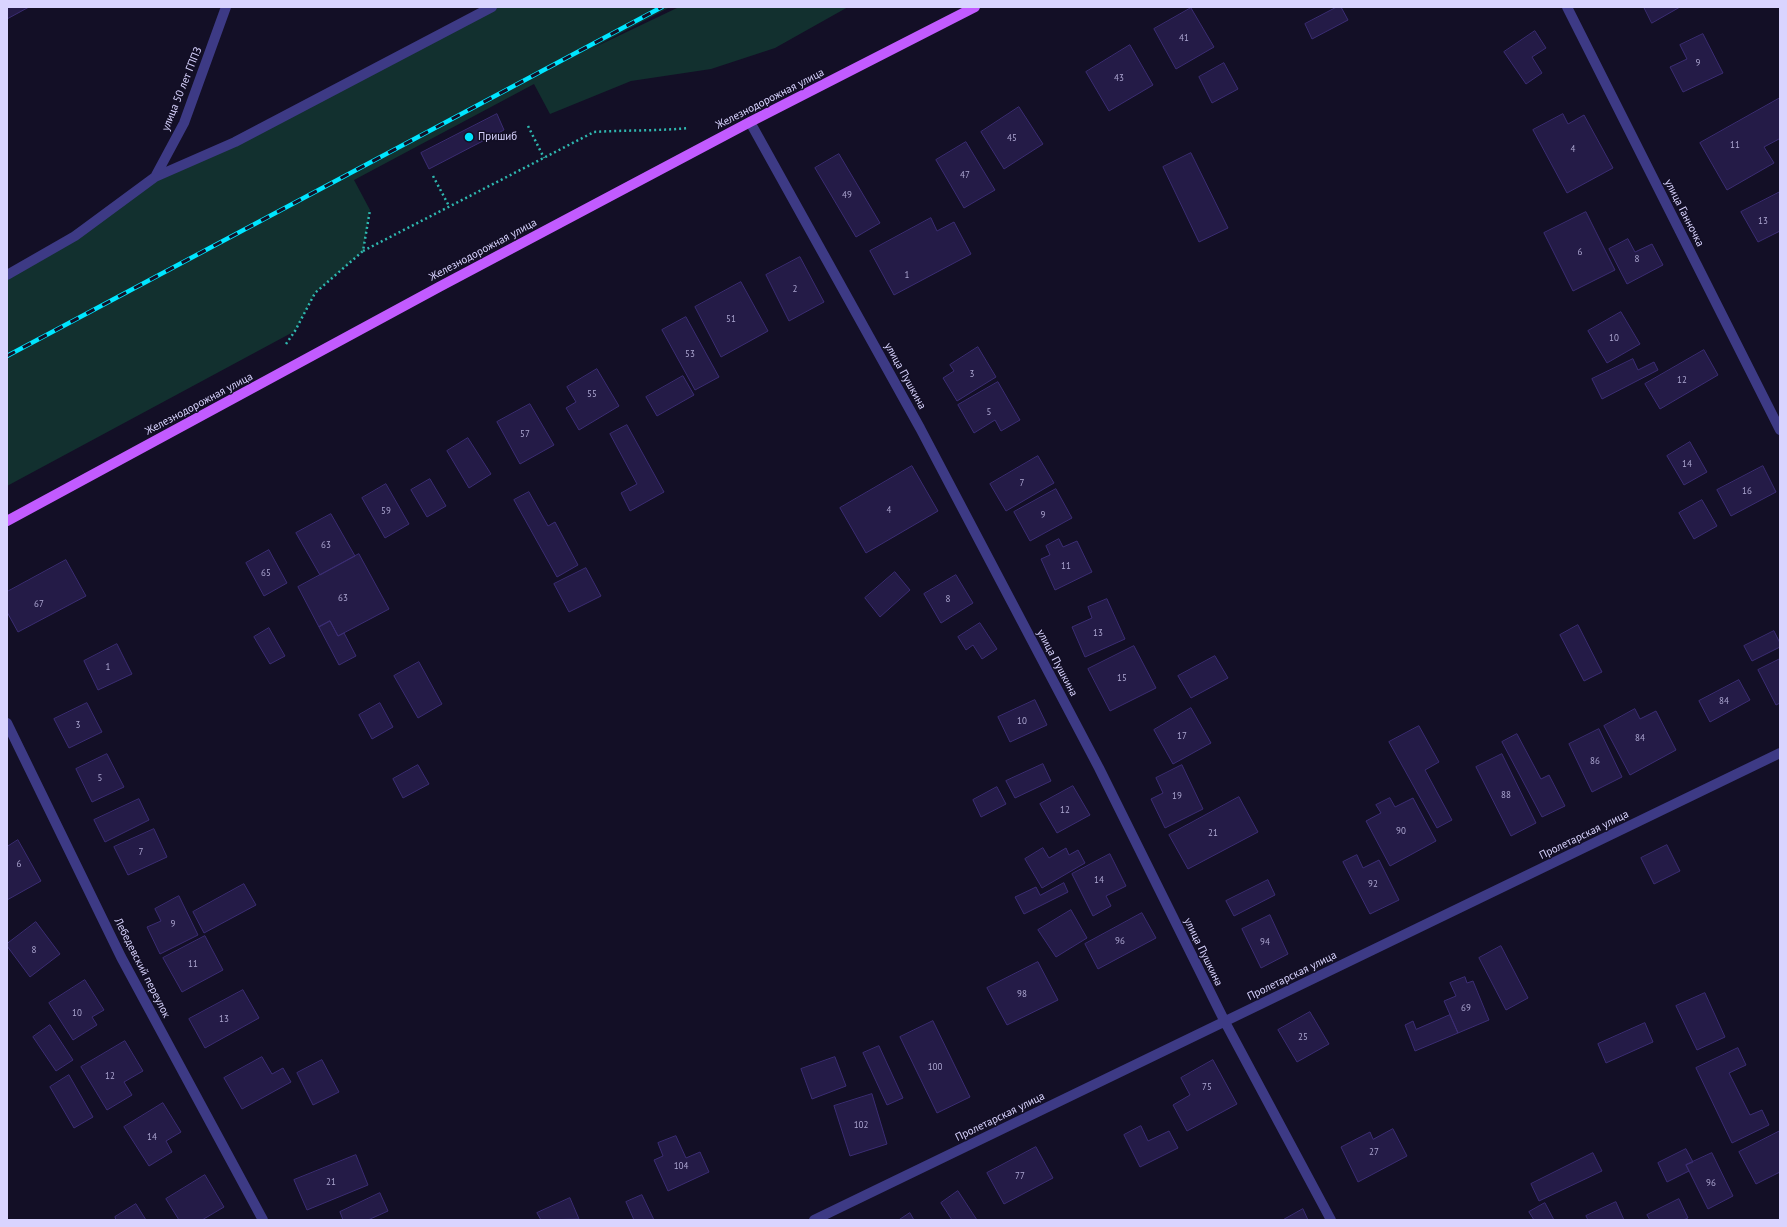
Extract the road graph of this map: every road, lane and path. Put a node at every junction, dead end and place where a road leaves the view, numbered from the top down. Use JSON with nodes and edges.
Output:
{"nodes":[{"id":1,"x":226,"y":7,"type":"edge"},
{"id":2,"x":492,"y":7,"type":"edge"},
{"id":3,"x":975,"y":7,"type":"edge"},
{"id":4,"x":1567,"y":7,"type":"edge"},
{"id":5,"x":750,"y":122,"type":"junction"},
{"id":6,"x":528,"y":126,"type":"dead end"},
{"id":7,"x":691,"y":128,"type":"dead end"},
{"id":8,"x":544,"y":158,"type":"junction"},
{"id":9,"x":433,"y":176,"type":"dead end"},
{"id":10,"x":155,"y":178,"type":"junction"},
{"id":11,"x":449,"y":206,"type":"junction"},
{"id":12,"x":370,"y":210,"type":"dead end"},
{"id":13,"x":363,"y":250,"type":"junction"},
{"id":14,"x":7,"y":275,"type":"edge"},
{"id":15,"x":282,"y":350,"type":"dead end"},
{"id":16,"x":1780,"y":430,"type":"edge"},
{"id":17,"x":7,"y":521,"type":"edge"},
{"id":18,"x":7,"y":723,"type":"edge"},
{"id":19,"x":1780,"y":753,"type":"edge"},
{"id":20,"x":1225,"y":1022,"type":"junction"},
{"id":21,"x":262,"y":1220,"type":"edge"},
{"id":22,"x":814,"y":1220,"type":"edge"},
{"id":23,"x":1331,"y":1220,"type":"edge"}],
"edges":[{"from":1,"to":10,"type":"street","name":"улица 50 лет ГППЗ"},
{"from":2,"to":10,"type":"street"},
{"from":3,"to":5,"type":"main road","name":"Железнодорожная улица"},
{"from":4,"to":16,"type":"street","name":"улица Ганночка"},
{"from":5,"to":17,"type":"main road","name":"Железнодорожная улица"},
{"from":5,"to":20,"type":"street","name":"улица Пушкина"},
{"from":6,"to":8,"type":"path"},
{"from":7,"to":8,"type":"path"},
{"from":8,"to":11,"type":"path"},
{"from":9,"to":11,"type":"path"},
{"from":10,"to":14,"type":"street"},
{"from":11,"to":13,"type":"path"},
{"from":12,"to":13,"type":"path"},
{"from":13,"to":15,"type":"path"},
{"from":18,"to":21,"type":"street","name":"Лебедевский переулок"},
{"from":19,"to":20,"type":"street","name":"Пролетарская улица"},
{"from":20,"to":22,"type":"street","name":"Пролетарская улица"},
{"from":20,"to":23,"type":"street","name":"улица Пушкина"}]}
